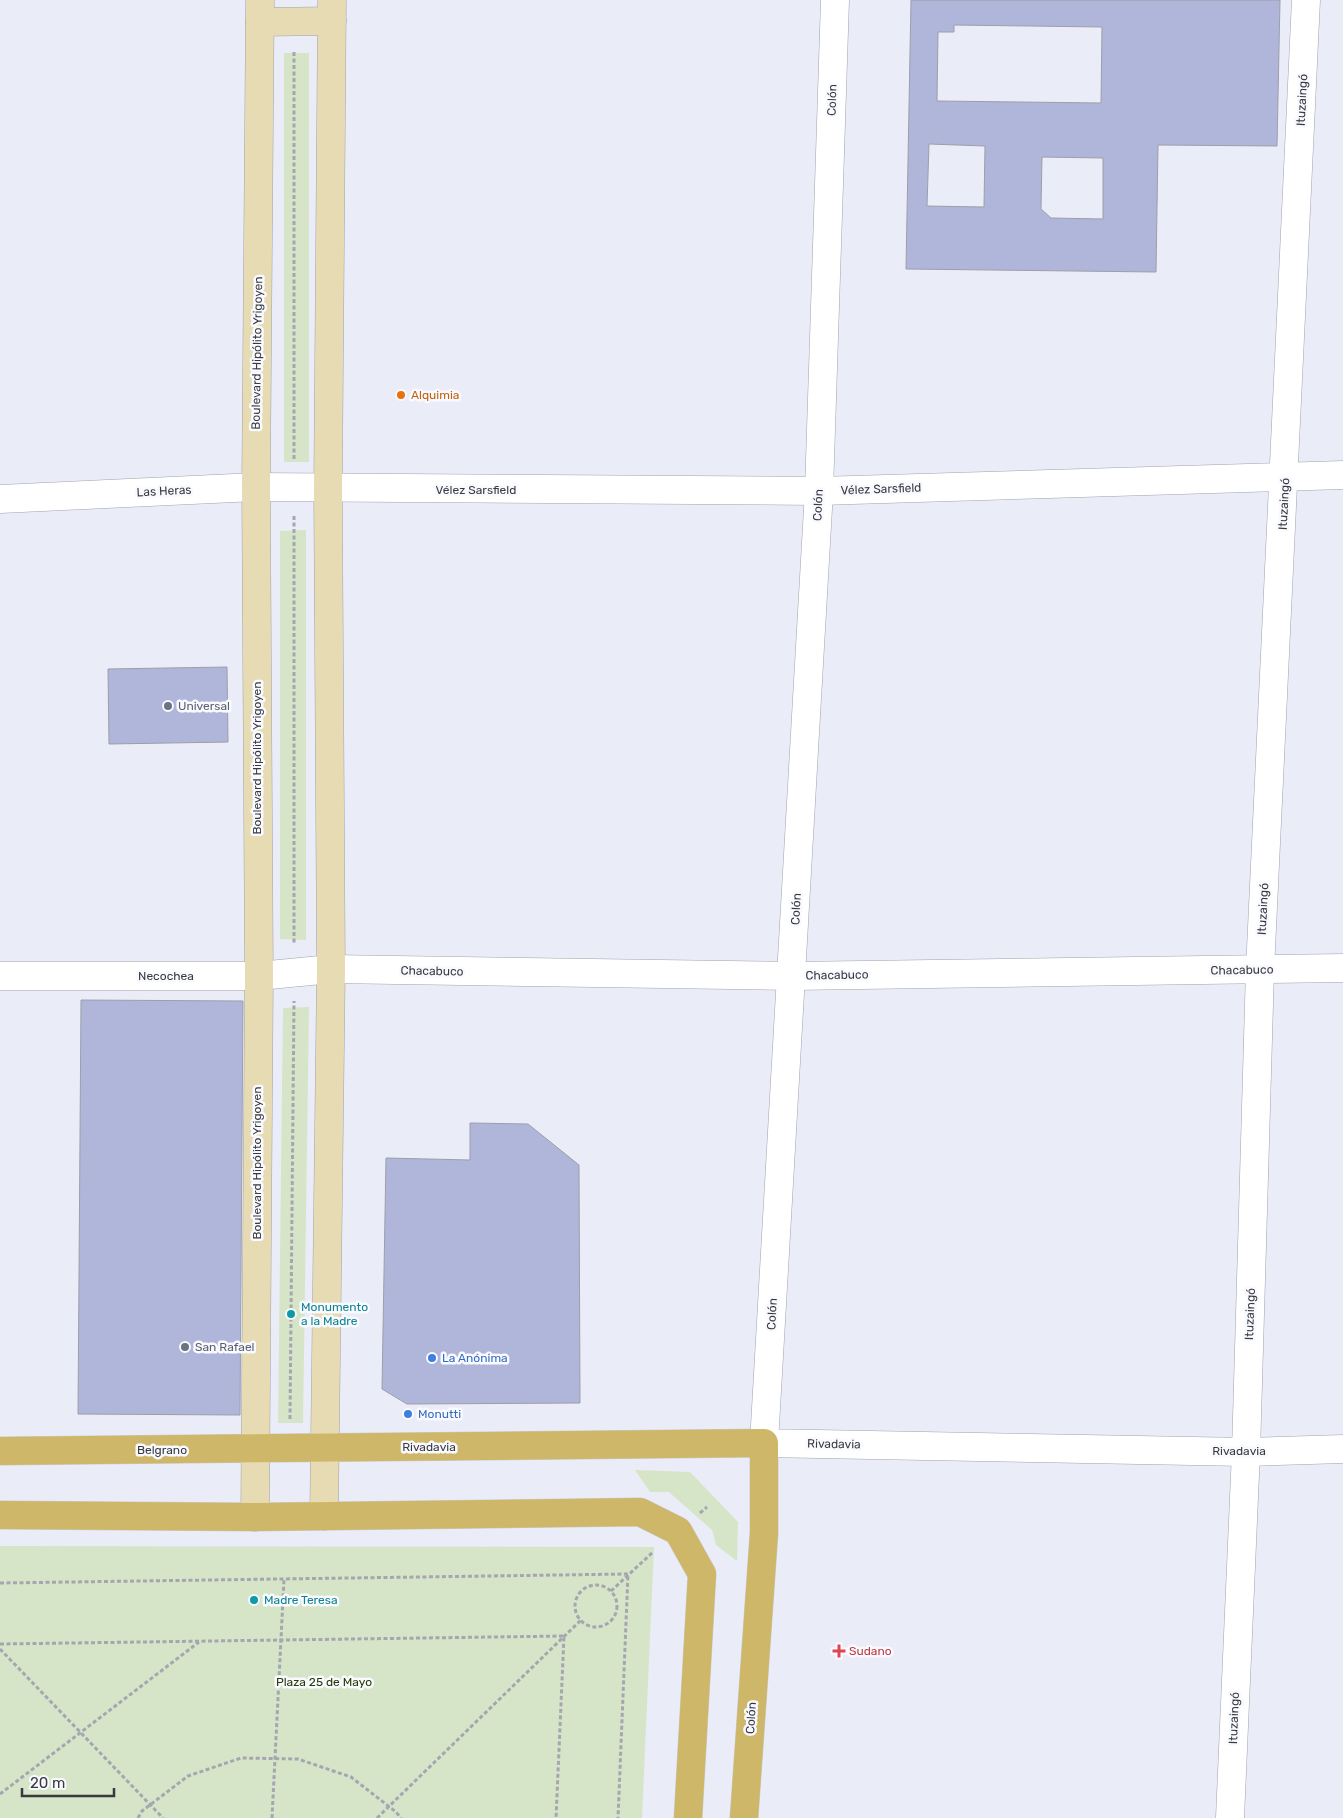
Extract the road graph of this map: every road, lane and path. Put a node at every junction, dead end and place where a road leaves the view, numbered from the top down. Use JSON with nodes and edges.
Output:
{"nodes":[{"id":1,"x":835,"y":0,"type":"edge"},
{"id":2,"x":1306,"y":0,"type":"edge"},
{"id":3,"x":260,"y":11,"type":"edge"},
{"id":4,"x":332,"y":11,"type":"edge"},
{"id":5,"x":1343,"y":475,"type":"edge"},
{"id":6,"x":1285,"y":476,"type":"junction"},
{"id":7,"x":256,"y":487,"type":"junction"},
{"id":8,"x":328,"y":489,"type":"junction"},
{"id":9,"x":819,"y":492,"type":"junction"},
{"id":10,"x":0,"y":499,"type":"edge"},
{"id":11,"x":1343,"y":968,"type":"edge"},
{"id":12,"x":331,"y":969,"type":"junction"},
{"id":13,"x":1260,"y":970,"type":"junction"},
{"id":14,"x":294,"y":972,"type":"junction"},
{"id":15,"x":0,"y":976,"type":"edge"},
{"id":16,"x":259,"y":976,"type":"junction"},
{"id":17,"x":792,"y":976,"type":"junction"},
{"id":18,"x":764,"y":1443,"type":"junction"},
{"id":19,"x":324,"y":1447,"type":"junction"},
{"id":20,"x":289,"y":1448,"type":"junction"},
{"id":21,"x":255,"y":1449,"type":"junction"},
{"id":22,"x":1343,"y":1449,"type":"edge"},
{"id":23,"x":0,"y":1451,"type":"edge"},
{"id":24,"x":1246,"y":1452,"type":"junction"},
{"id":25,"x":0,"y":1516,"type":"edge"},
{"id":26,"x":255,"y":1516,"type":"junction"},
{"id":27,"x":324,"y":1516,"type":"junction"},
{"id":28,"x":284,"y":1579,"type":"junction"},
{"id":29,"x":0,"y":1583,"type":"edge"},
{"id":30,"x":580,"y":1620,"type":"junction"},
{"id":31,"x":564,"y":1636,"type":"junction"},
{"id":32,"x":281,"y":1640,"type":"junction"},
{"id":33,"x":199,"y":1641,"type":"junction"},
{"id":34,"x":0,"y":1644,"type":"edge"},
{"id":35,"x":0,"y":1649,"type":"edge"},
{"id":36,"x":80,"y":1732,"type":"junction"},
{"id":37,"x":275,"y":1758,"type":"junction"},
{"id":38,"x":0,"y":1794,"type":"edge"},
{"id":39,"x":150,"y":1805,"type":"junction"},
{"id":40,"x":389,"y":1806,"type":"junction"},
{"id":41,"x":138,"y":1818,"type":"edge"},
{"id":42,"x":163,"y":1818,"type":"edge"},
{"id":43,"x":272,"y":1818,"type":"edge"},
{"id":44,"x":377,"y":1818,"type":"edge"},
{"id":45,"x":400,"y":1818,"type":"edge"},
{"id":46,"x":556,"y":1818,"type":"edge"},
{"id":47,"x":618,"y":1818,"type":"edge"},
{"id":48,"x":688,"y":1818,"type":"edge"},
{"id":49,"x":744,"y":1818,"type":"edge"},
{"id":50,"x":1230,"y":1818,"type":"edge"}],
"edges":[{"from":1,"to":9,"type":"street","name":"Colón"},
{"from":2,"to":6,"type":"street","name":"Ituzaingó"},
{"from":3,"to":4,"type":"main road"},
{"from":3,"to":7,"type":"main road","name":"Boulevard Hipólito Yrigoyen"},
{"from":4,"to":8,"type":"main road"},
{"from":5,"to":6,"type":"street","name":"Vélez Sarsfield"},
{"from":6,"to":9,"type":"street","name":"Vélez Sarsfield"},
{"from":6,"to":13,"type":"street","name":"Ituzaingó"},
{"from":7,"to":8,"type":"street","name":"Las Heras"},
{"from":7,"to":10,"type":"street","name":"Las Heras"},
{"from":7,"to":16,"type":"main road","name":"Boulevard Hipólito Yrigoyen"},
{"from":8,"to":9,"type":"street","name":"Vélez Sarsfield"},
{"from":8,"to":12,"type":"main road"},
{"from":9,"to":17,"type":"street","name":"Colón"},
{"from":11,"to":13,"type":"street","name":"Chacabuco"},
{"from":12,"to":14,"type":"street","name":"Necochea"},
{"from":12,"to":17,"type":"street","name":"Chacabuco"},
{"from":12,"to":19,"type":"main road"},
{"from":13,"to":17,"type":"street","name":"Chacabuco"},
{"from":13,"to":24,"type":"street","name":"Ituzaingó"},
{"from":14,"to":16,"type":"street","name":"Necochea"},
{"from":14,"to":20,"type":"path"},
{"from":15,"to":16,"type":"street","name":"Necochea"},
{"from":16,"to":21,"type":"main road","name":"Boulevard Hipólito Yrigoyen"},
{"from":17,"to":18,"type":"street","name":"Colón"},
{"from":18,"to":19,"type":"main road","name":"Rivadavia"},
{"from":18,"to":24,"type":"street","name":"Rivadavia"},
{"from":18,"to":49,"type":"main road","name":"Colón"},
{"from":19,"to":20,"type":"main road","name":"Belgrano"},
{"from":19,"to":27,"type":"main road"},
{"from":20,"to":21,"type":"main road","name":"Belgrano"},
{"from":21,"to":23,"type":"main road","name":"Belgrano"},
{"from":21,"to":26,"type":"main road","name":"Boulevard Hipólito Yrigoyen"},
{"from":22,"to":24,"type":"street","name":"Rivadavia"},
{"from":24,"to":50,"type":"street","name":"Ituzaingó"},
{"from":25,"to":26,"type":"main road"},
{"from":26,"to":27,"type":"main road"},
{"from":27,"to":48,"type":"main road"},
{"from":28,"to":29,"type":"path"},
{"from":28,"to":32,"type":"path"},
{"from":28,"to":47,"type":"path"},
{"from":30,"to":30,"type":"path"},
{"from":30,"to":31,"type":"path"},
{"from":31,"to":32,"type":"path"},
{"from":31,"to":40,"type":"path"},
{"from":31,"to":46,"type":"path"},
{"from":32,"to":33,"type":"path"},
{"from":32,"to":37,"type":"path"},
{"from":33,"to":34,"type":"path"},
{"from":33,"to":36,"type":"path"},
{"from":35,"to":36,"type":"path"},
{"from":36,"to":38,"type":"path"},
{"from":36,"to":39,"type":"path"},
{"from":37,"to":39,"type":"path"},
{"from":37,"to":40,"type":"path"},
{"from":37,"to":43,"type":"path"},
{"from":39,"to":41,"type":"path"},
{"from":39,"to":42,"type":"path"},
{"from":40,"to":44,"type":"path"},
{"from":40,"to":45,"type":"path"}]}
